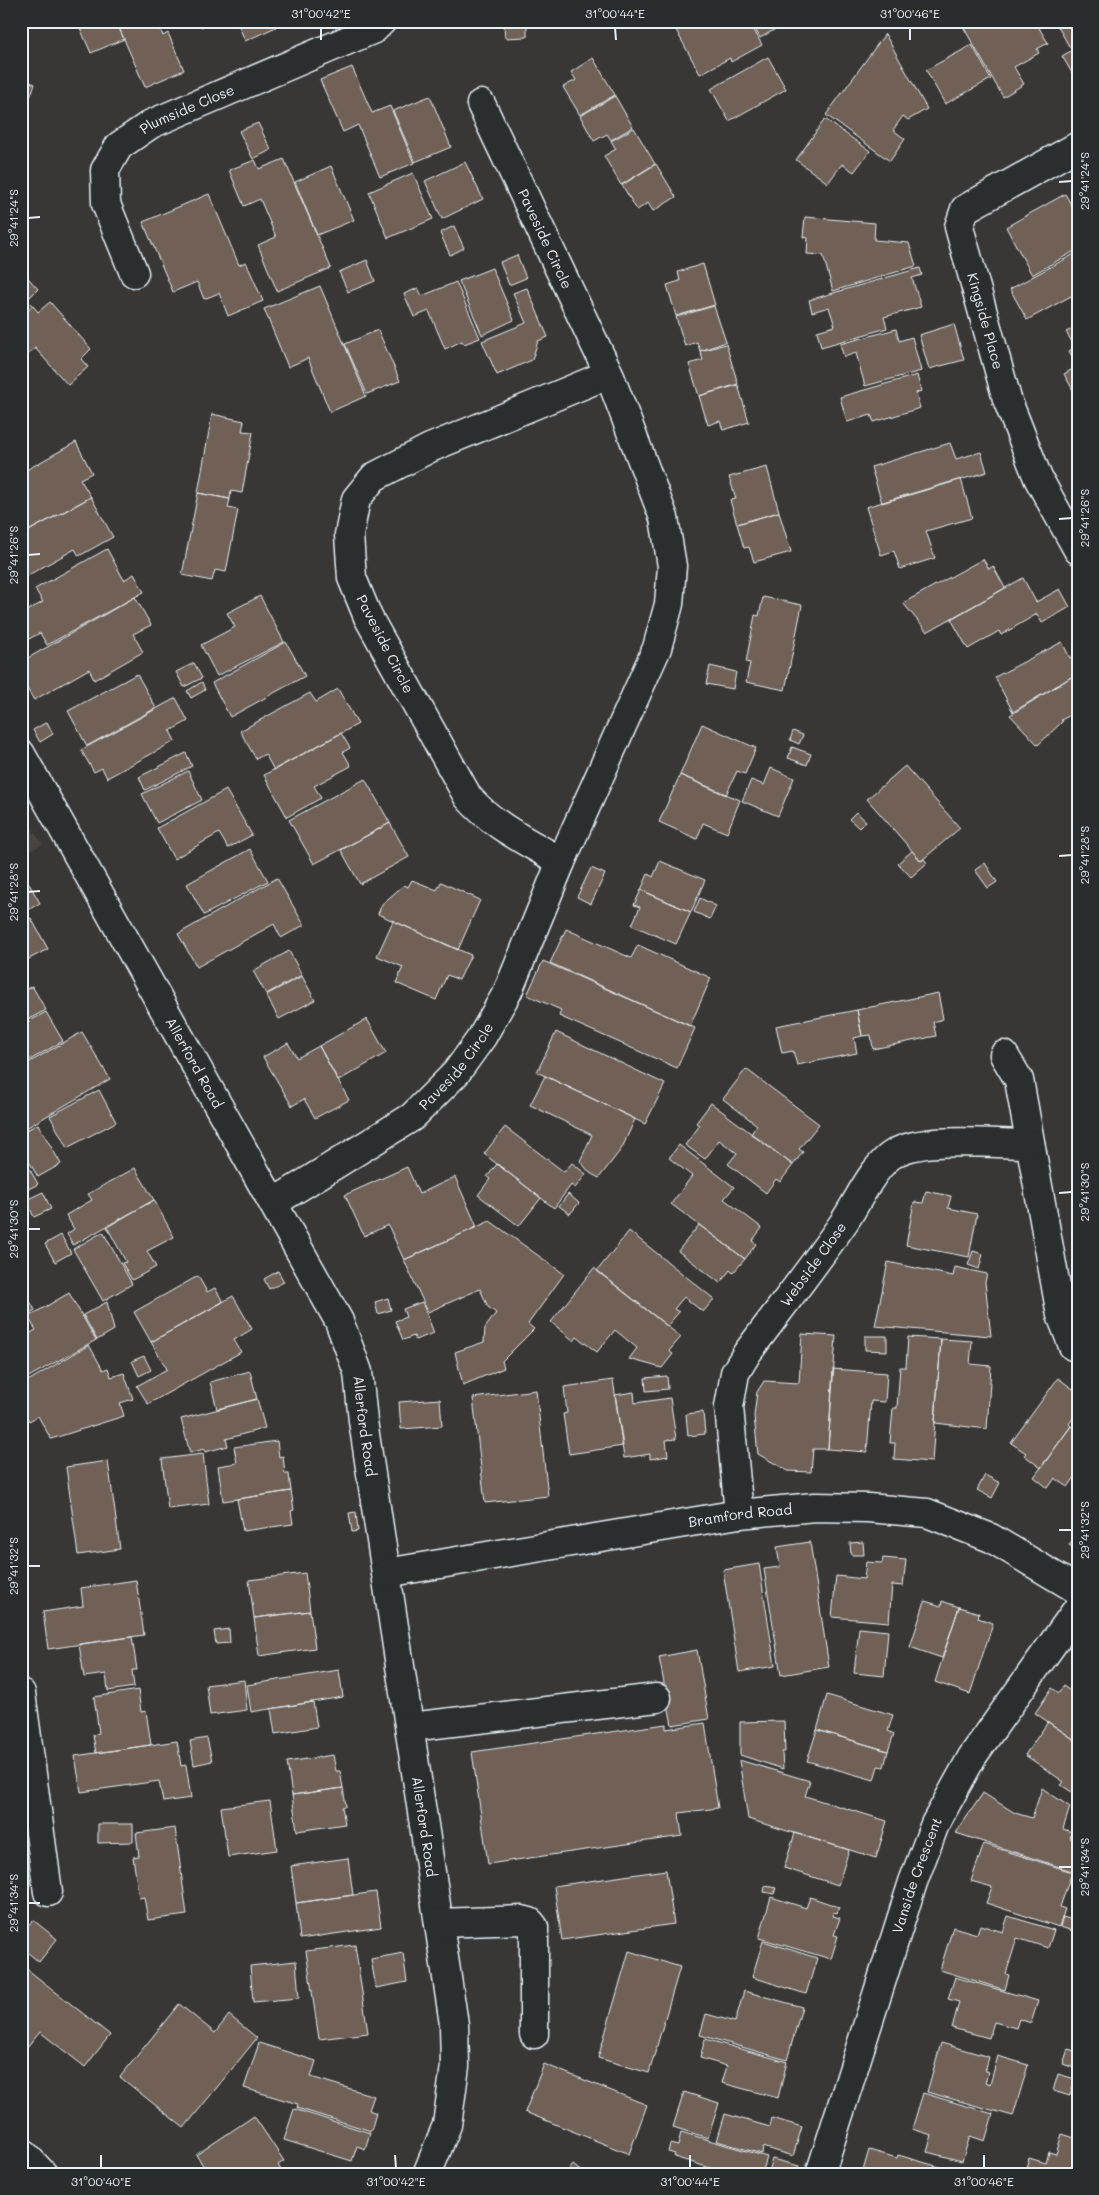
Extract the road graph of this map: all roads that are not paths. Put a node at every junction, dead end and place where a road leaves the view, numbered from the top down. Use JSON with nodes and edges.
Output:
{"nodes":[{"id":1,"x":382,"y":21,"type":"edge"},
{"id":2,"x":481,"y":104,"type":"dead end"},
{"id":3,"x":1078,"y":146,"type":"edge"},
{"id":4,"x":134,"y":273,"type":"dead end"},
{"id":5,"x":609,"y":374,"type":"junction"},
{"id":6,"x":1078,"y":550,"type":"edge"},
{"id":7,"x":21,"y":754,"type":"edge"},
{"id":8,"x":561,"y":862,"type":"junction"},
{"id":9,"x":1004,"y":1055,"type":"dead end"},
{"id":10,"x":1030,"y":1144,"type":"junction"},
{"id":11,"x":273,"y":1203,"type":"junction"},
{"id":12,"x":1074,"y":1346,"type":"dead end"},
{"id":13,"x":739,"y":1514,"type":"junction"},
{"id":14,"x":386,"y":1573,"type":"junction"},
{"id":15,"x":1078,"y":1590,"type":"edge"},
{"id":16,"x":1078,"y":1608,"type":"edge"},
{"id":17,"x":657,"y":1698,"type":"dead end"},
{"id":18,"x":22,"y":1710,"type":"edge"},
{"id":19,"x":410,"y":1727,"type":"junction"},
{"id":20,"x":48,"y":1892,"type":"dead end"},
{"id":21,"x":439,"y":1923,"type":"junction"},
{"id":22,"x":534,"y":2034,"type":"dead end"},
{"id":23,"x":21,"y":2151,"type":"edge"},
{"id":24,"x":43,"y":2174,"type":"edge"},
{"id":25,"x":427,"y":2174,"type":"edge"},
{"id":26,"x":820,"y":2174,"type":"edge"}],
"edges":[{"from":1,"to":4,"type":"street","name":"Plumside Close"},
{"from":2,"to":5,"type":"street","name":"Paveside Circle"},
{"from":3,"to":6,"type":"street","name":"Kingside Place"},
{"from":5,"to":8,"type":"street","name":"Paveside Circle"},
{"from":5,"to":8,"type":"street","name":"Paveside Circle"},
{"from":7,"to":11,"type":"street","name":"Allerford Road"},
{"from":8,"to":11,"type":"street","name":"Paveside Circle"},
{"from":9,"to":10,"type":"street"},
{"from":10,"to":12,"type":"street"},
{"from":10,"to":13,"type":"street","name":"Webside Close"},
{"from":11,"to":14,"type":"street","name":"Allerford Road"},
{"from":13,"to":14,"type":"street","name":"Bramford Road"},
{"from":13,"to":15,"type":"street","name":"Bramford Road"},
{"from":14,"to":19,"type":"street","name":"Allerford Road"},
{"from":16,"to":26,"type":"street","name":"Vanside Crescent"},
{"from":17,"to":19,"type":"street"},
{"from":18,"to":20,"type":"street"},
{"from":19,"to":21,"type":"street","name":"Allerford Road"},
{"from":21,"to":22,"type":"street"},
{"from":21,"to":25,"type":"street","name":"Allerford Road"},
{"from":23,"to":24,"type":"street"}]}
